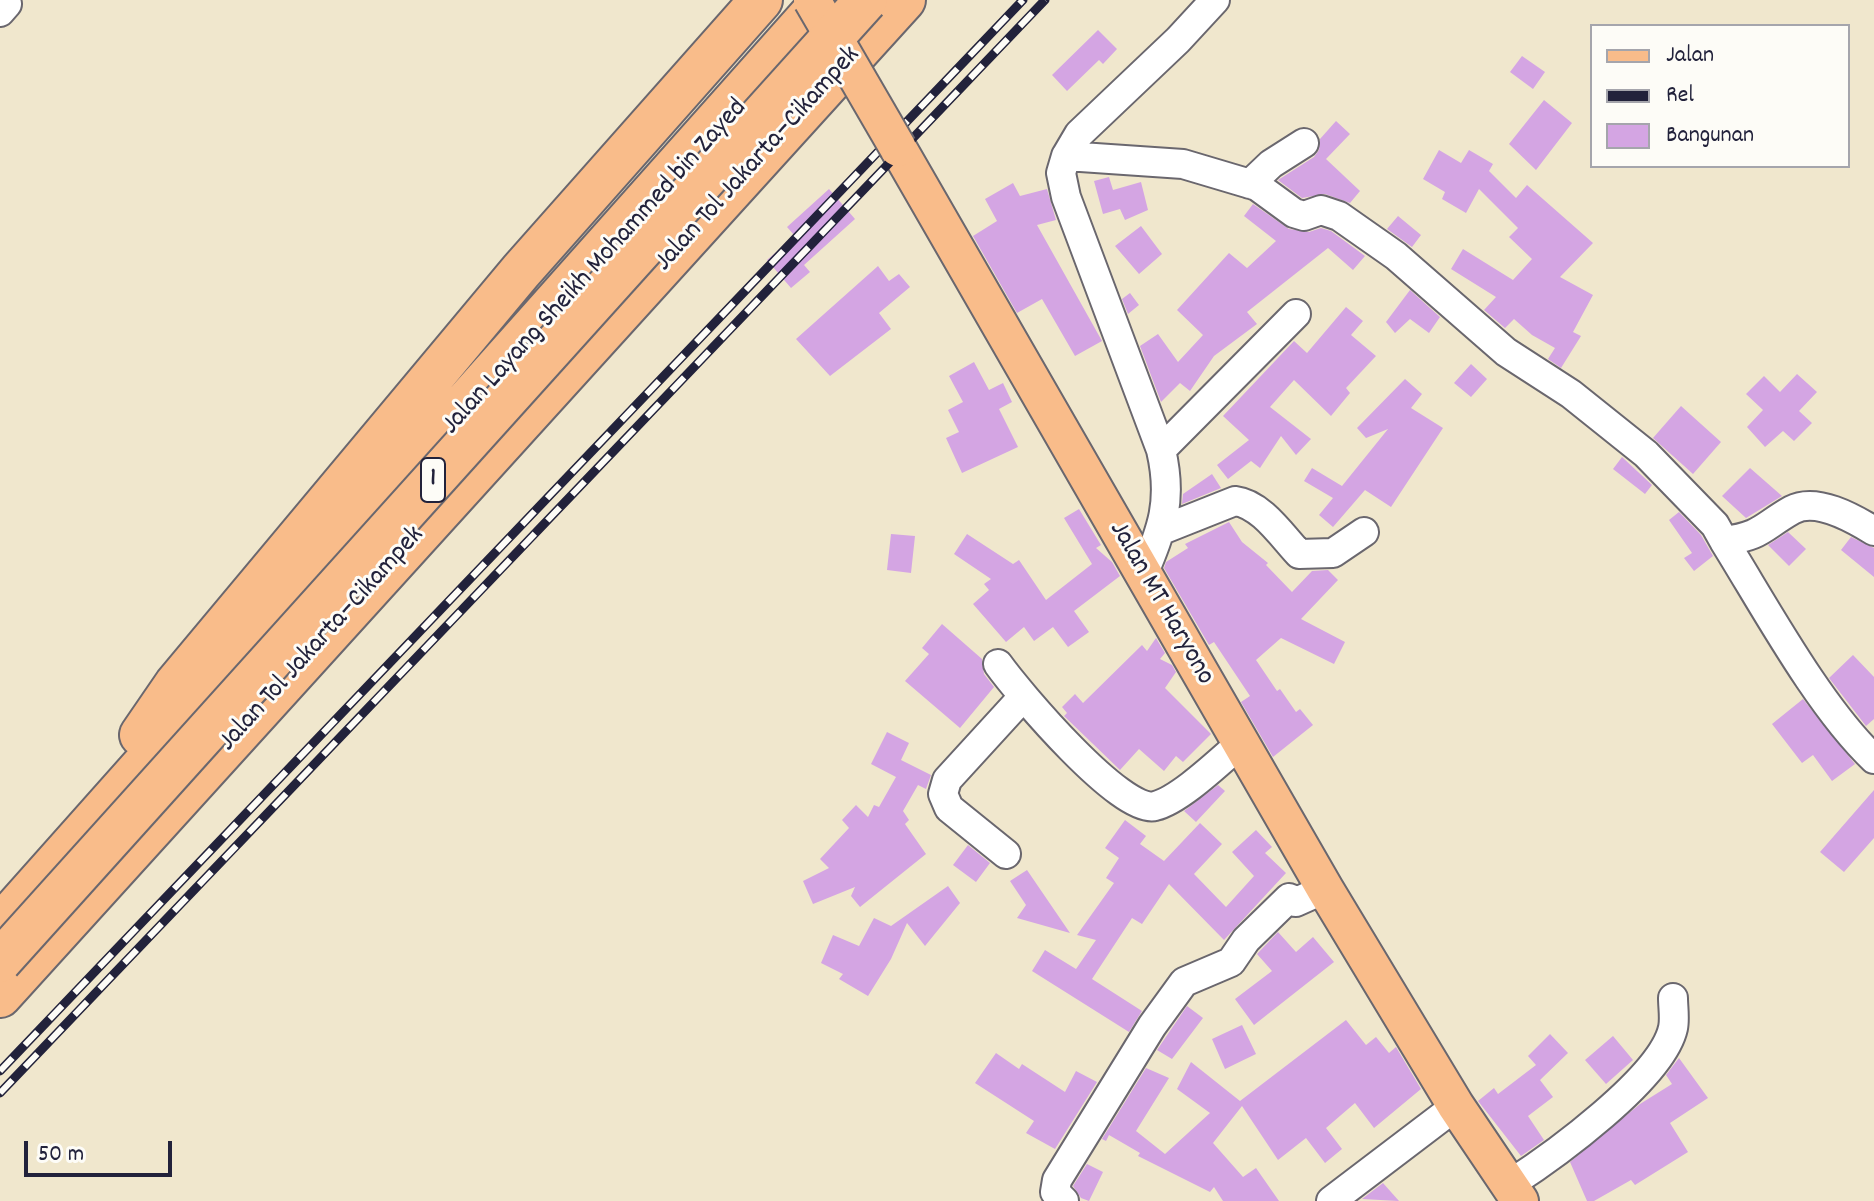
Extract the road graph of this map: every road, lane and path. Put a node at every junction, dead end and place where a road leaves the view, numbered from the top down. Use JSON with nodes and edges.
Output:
{"nodes":[{"id":1,"x":761,"y":0,"type":"edge"},
{"id":2,"x":812,"y":0,"type":"edge"},
{"id":3,"x":824,"y":0,"type":"edge"},
{"id":4,"x":838,"y":0,"type":"edge"},
{"id":5,"x":866,"y":0,"type":"edge"},
{"id":6,"x":904,"y":0,"type":"edge"},
{"id":7,"x":1215,"y":0,"type":"edge"},
{"id":8,"x":1304,"y":143,"type":"dead end"},
{"id":9,"x":1066,"y":156,"type":"junction"},
{"id":10,"x":1250,"y":184,"type":"junction"},
{"id":11,"x":1296,"y":314,"type":"dead end"},
{"id":12,"x":1161,"y":450,"type":"junction"},
{"id":13,"x":1162,"y":530,"type":"junction"},
{"id":14,"x":1874,"y":531,"type":"edge"},
{"id":15,"x":1364,"y":532,"type":"dead end"},
{"id":16,"x":1724,"y":541,"type":"junction"},
{"id":17,"x":1143,"y":575,"type":"junction"},
{"id":18,"x":998,"y":664,"type":"dead end"},
{"id":19,"x":1022,"y":698,"type":"junction"},
{"id":20,"x":1240,"y":744,"type":"junction"},
{"id":21,"x":1874,"y":759,"type":"edge"},
{"id":22,"x":1006,"y":854,"type":"dead end"},
{"id":23,"x":51,"y":869,"type":"junction"},
{"id":24,"x":1325,"y":889,"type":"junction"},
{"id":25,"x":0,"y":927,"type":"edge"},
{"id":26,"x":0,"y":961,"type":"edge"},
{"id":27,"x":0,"y":996,"type":"edge"},
{"id":28,"x":1673,"y":998,"type":"dead end"},
{"id":29,"x":1456,"y":1106,"type":"junction"},
{"id":30,"x":1515,"y":1193,"type":"edge"},
{"id":31,"x":1064,"y":1201,"type":"edge"},
{"id":32,"x":1331,"y":1201,"type":"edge"}],
"edges":[{"from":1,"to":23,"type":"highway"},
{"from":2,"to":17,"type":"main road","name":"Jalan MT Haryono","bridge":true},
{"from":3,"to":23,"type":"highway","name":"Jalan Tol Jakarta–Cikampek","number":"1"},
{"from":4,"to":25,"type":"highway","name":"Jalan Layang Sheikh Mohammed bin Zayed","number":"1"},
{"from":5,"to":26,"type":"highway","name":"Jalan Layang Sheikh Mohammed bin Zayed","number":"1","bridge":true},
{"from":6,"to":27,"type":"highway","name":"Jalan Tol Jakarta–Cikampek","number":"1"},
{"from":7,"to":9,"type":"street"},
{"from":8,"to":10,"type":"street"},
{"from":9,"to":10,"type":"street"},
{"from":9,"to":12,"type":"street"},
{"from":10,"to":16,"type":"street"},
{"from":11,"to":12,"type":"street"},
{"from":12,"to":13,"type":"street"},
{"from":13,"to":15,"type":"street"},
{"from":13,"to":17,"type":"street"},
{"from":14,"to":16,"type":"street"},
{"from":16,"to":21,"type":"street"},
{"from":17,"to":20,"type":"main road","name":"Jalan MT Haryono"},
{"from":18,"to":19,"type":"street"},
{"from":19,"to":20,"type":"street"},
{"from":19,"to":22,"type":"street"},
{"from":20,"to":24,"type":"main road","name":"Jalan MT Haryono"},
{"from":23,"to":25,"type":"highway","name":"Jalan Tol Jakarta–Cikampek","number":"1"},
{"from":24,"to":29,"type":"main road","name":"Jalan MT Haryono"},
{"from":24,"to":31,"type":"street"},
{"from":28,"to":30,"type":"street"},
{"from":29,"to":30,"type":"main road","name":"Jalan MT Haryono"},
{"from":29,"to":32,"type":"street"}]}
